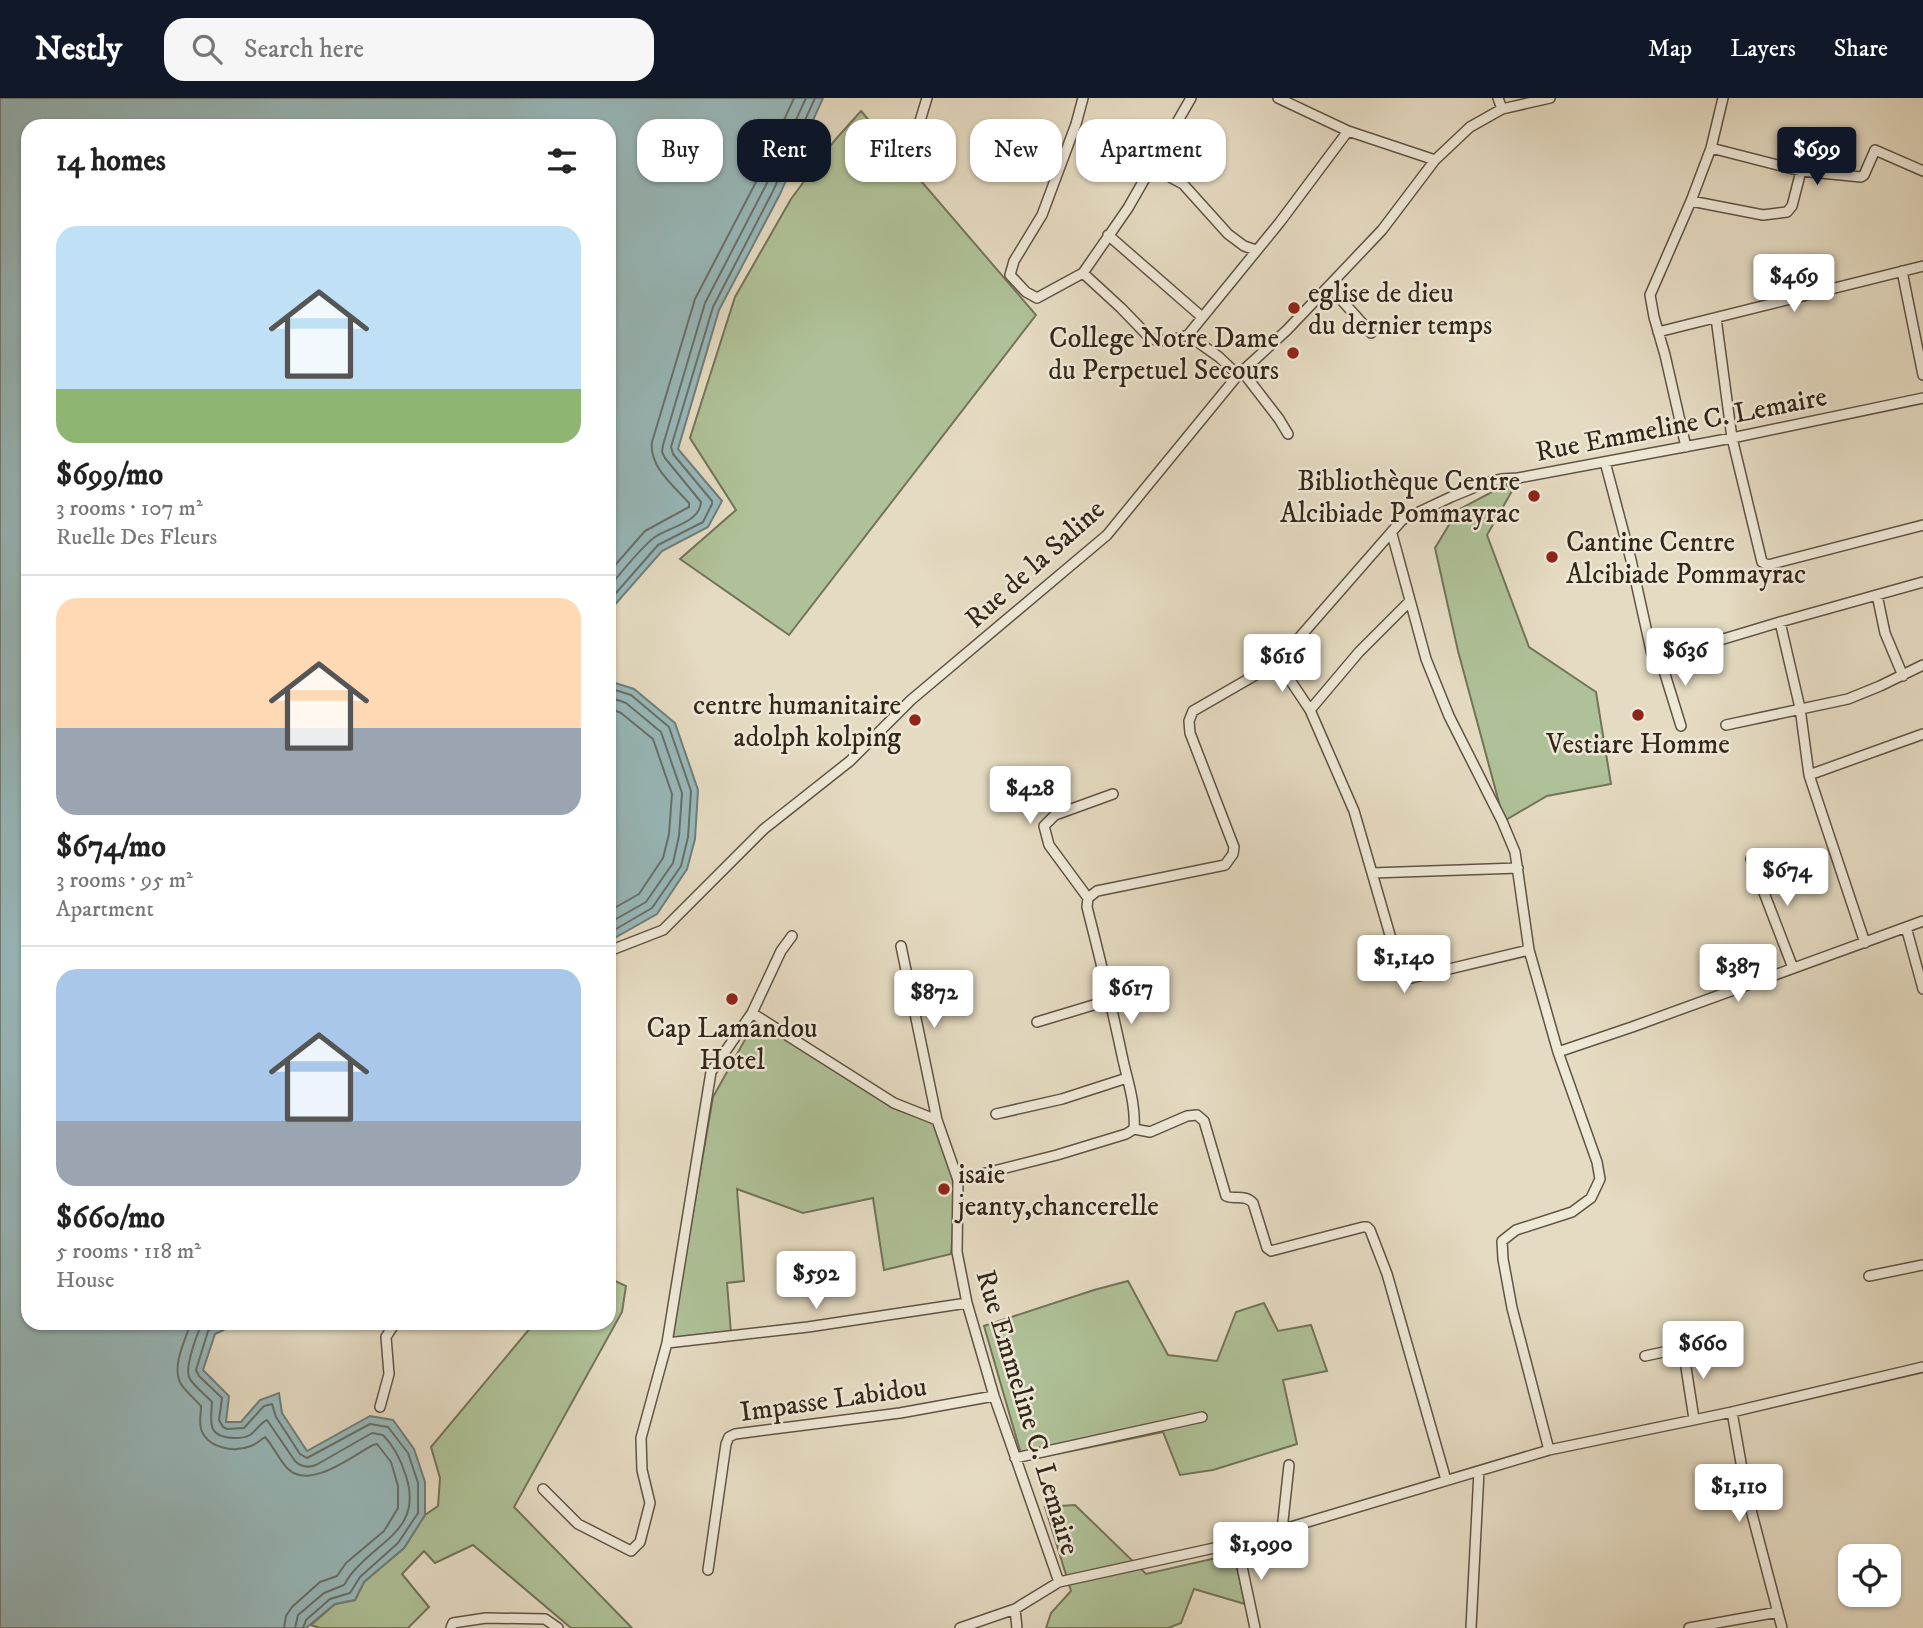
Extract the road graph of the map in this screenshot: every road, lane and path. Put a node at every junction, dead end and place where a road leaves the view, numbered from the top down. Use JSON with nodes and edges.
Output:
{"nodes":[{"id":1,"x":927,"y":98,"type":"edge"},
{"id":2,"x":1083,"y":98,"type":"edge"},
{"id":3,"x":1191,"y":98,"type":"edge"},
{"id":4,"x":1278,"y":98,"type":"edge"},
{"id":5,"x":1498,"y":98,"type":"edge"},
{"id":6,"x":1550,"y":98,"type":"edge"},
{"id":7,"x":1723,"y":98,"type":"edge"},
{"id":8,"x":1502,"y":109,"type":"junction"},
{"id":9,"x":921,"y":119,"type":"edge"},
{"id":10,"x":1179,"y":119,"type":"edge"},
{"id":11,"x":1348,"y":131,"type":"junction"},
{"id":12,"x":1711,"y":148,"type":"junction"},
{"id":13,"x":1435,"y":160,"type":"junction"},
{"id":14,"x":1801,"y":171,"type":"junction"},
{"id":15,"x":1922,"y":171,"type":"edge"},
{"id":16,"x":1143,"y":182,"type":"edge"},
{"id":17,"x":1179,"y":182,"type":"edge"},
{"id":18,"x":1691,"y":201,"type":"junction"},
{"id":19,"x":1108,"y":235,"type":"junction"},
{"id":20,"x":1256,"y":250,"type":"junction"},
{"id":21,"x":1923,"y":266,"type":"edge"},
{"id":22,"x":1902,"y":271,"type":"junction"},
{"id":23,"x":1083,"y":273,"type":"junction"},
{"id":24,"x":1329,"y":286,"type":"junction"},
{"id":25,"x":1202,"y":317,"type":"junction"},
{"id":26,"x":1716,"y":318,"type":"junction"},
{"id":27,"x":1371,"y":332,"type":"dead end"},
{"id":28,"x":1658,"y":332,"type":"junction"},
{"id":29,"x":1188,"y":335,"type":"junction"},
{"id":30,"x":1240,"y":373,"type":"junction"},
{"id":31,"x":1923,"y":374,"type":"edge"},
{"id":32,"x":1923,"y":398,"type":"edge"},
{"id":33,"x":1288,"y":434,"type":"dead end"},
{"id":34,"x":1732,"y":438,"type":"junction"},
{"id":35,"x":1686,"y":447,"type":"junction"},
{"id":36,"x":1605,"y":463,"type":"junction"},
{"id":37,"x":1923,"y":524,"type":"edge"},
{"id":38,"x":1392,"y":534,"type":"junction"},
{"id":39,"x":1923,"y":582,"type":"edge"},
{"id":40,"x":1877,"y":595,"type":"junction"},
{"id":41,"x":1410,"y":601,"type":"junction"},
{"id":42,"x":1780,"y":622,"type":"junction"},
{"id":43,"x":1660,"y":658,"type":"junction"},
{"id":44,"x":1278,"y":662,"type":"junction"},
{"id":45,"x":1923,"y":665,"type":"edge"},
{"id":46,"x":1903,"y":676,"type":"junction"},
{"id":47,"x":1800,"y":708,"type":"junction"},
{"id":48,"x":1310,"y":710,"type":"junction"},
{"id":49,"x":1726,"y":725,"type":"dead end"},
{"id":50,"x":1681,"y":726,"type":"dead end"},
{"id":51,"x":1923,"y":734,"type":"edge"},
{"id":52,"x":1809,"y":775,"type":"junction"},
{"id":53,"x":1113,"y":794,"type":"dead end"},
{"id":54,"x":1751,"y":859,"type":"dead end"},
{"id":55,"x":1518,"y":868,"type":"junction"},
{"id":56,"x":1372,"y":873,"type":"junction"},
{"id":57,"x":1088,"y":898,"type":"junction"},
{"id":58,"x":1923,"y":920,"type":"edge"},
{"id":59,"x":1906,"y":927,"type":"junction"},
{"id":60,"x":792,"y":936,"type":"dead end"},
{"id":61,"x":1865,"y":943,"type":"junction"},
{"id":62,"x":901,"y":946,"type":"dead end"},
{"id":63,"x":616,"y":948,"type":"edge"},
{"id":64,"x":1529,"y":950,"type":"junction"},
{"id":65,"x":1793,"y":968,"type":"junction"},
{"id":66,"x":1923,"y":989,"type":"edge"},
{"id":67,"x":1110,"y":1000,"type":"junction"},
{"id":68,"x":752,"y":1013,"type":"junction"},
{"id":69,"x":1037,"y":1022,"type":"dead end"},
{"id":70,"x":1558,"y":1052,"type":"junction"},
{"id":71,"x":1127,"y":1078,"type":"junction"},
{"id":72,"x":996,"y":1114,"type":"dead end"},
{"id":73,"x":937,"y":1120,"type":"junction"},
{"id":74,"x":1133,"y":1129,"type":"junction"},
{"id":75,"x":958,"y":1180,"type":"junction"},
{"id":76,"x":1923,"y":1265,"type":"edge"},
{"id":77,"x":1869,"y":1276,"type":"dead end"},
{"id":78,"x":967,"y":1303,"type":"junction"},
{"id":79,"x":390,"y":1330,"type":"edge"},
{"id":80,"x":1728,"y":1338,"type":"dead end"},
{"id":81,"x":667,"y":1343,"type":"junction"},
{"id":82,"x":1683,"y":1348,"type":"junction"},
{"id":83,"x":1645,"y":1356,"type":"dead end"},
{"id":84,"x":1923,"y":1367,"type":"edge"},
{"id":85,"x":995,"y":1396,"type":"junction"},
{"id":86,"x":380,"y":1407,"type":"dead end"},
{"id":87,"x":1732,"y":1412,"type":"junction"},
{"id":88,"x":1202,"y":1417,"type":"dead end"},
{"id":89,"x":1694,"y":1419,"type":"junction"},
{"id":90,"x":1549,"y":1450,"type":"junction"},
{"id":91,"x":1015,"y":1458,"type":"junction"},
{"id":92,"x":1289,"y":1465,"type":"dead end"},
{"id":93,"x":1479,"y":1471,"type":"junction"},
{"id":94,"x":1446,"y":1480,"type":"junction"},
{"id":95,"x":543,"y":1489,"type":"dead end"},
{"id":96,"x":1282,"y":1530,"type":"junction"},
{"id":97,"x":1237,"y":1543,"type":"junction"},
{"id":98,"x":708,"y":1570,"type":"dead end"},
{"id":99,"x":1059,"y":1582,"type":"junction"},
{"id":100,"x":1015,"y":1609,"type":"junction"},
{"id":101,"x":1778,"y":1612,"type":"junction"},
{"id":102,"x":451,"y":1628,"type":"edge"},
{"id":103,"x":558,"y":1628,"type":"edge"},
{"id":104,"x":960,"y":1628,"type":"edge"},
{"id":105,"x":1017,"y":1628,"type":"edge"},
{"id":106,"x":1255,"y":1628,"type":"edge"},
{"id":107,"x":1471,"y":1628,"type":"edge"},
{"id":108,"x":1689,"y":1628,"type":"edge"},
{"id":109,"x":1782,"y":1628,"type":"edge"}],
"edges":[{"from":1,"to":9,"type":"street"},
{"from":2,"to":23,"type":"street"},
{"from":3,"to":10,"type":"street"},
{"from":4,"to":11,"type":"street"},
{"from":5,"to":8,"type":"street"},
{"from":6,"to":8,"type":"street","name":"Rue de la Saline"},
{"from":7,"to":12,"type":"street"},
{"from":8,"to":13,"type":"street","name":"Rue de la Saline"},
{"from":11,"to":13,"type":"street"},
{"from":11,"to":20,"type":"street"},
{"from":12,"to":14,"type":"street"},
{"from":12,"to":18,"type":"street"},
{"from":13,"to":24,"type":"street","name":"Rue de la Saline"},
{"from":14,"to":15,"type":"street"},
{"from":14,"to":18,"type":"street"},
{"from":16,"to":19,"type":"street"},
{"from":17,"to":20,"type":"street"},
{"from":18,"to":28,"type":"street"},
{"from":19,"to":23,"type":"street"},
{"from":19,"to":25,"type":"street"},
{"from":20,"to":25,"type":"street"},
{"from":21,"to":22,"type":"street"},
{"from":22,"to":26,"type":"street"},
{"from":22,"to":31,"type":"street"},
{"from":23,"to":29,"type":"street"},
{"from":24,"to":27,"type":"street"},
{"from":24,"to":30,"type":"street","name":"Rue de la Saline"},
{"from":25,"to":29,"type":"street"},
{"from":26,"to":28,"type":"street"},
{"from":26,"to":34,"type":"street"},
{"from":28,"to":35,"type":"street"},
{"from":29,"to":30,"type":"street"},
{"from":30,"to":33,"type":"street"},
{"from":30,"to":63,"type":"street","name":"Rue de la Saline"},
{"from":32,"to":34,"type":"street","name":"Rue Emmeline C. Lemaire"},
{"from":34,"to":35,"type":"street","name":"Rue Emmeline C. Lemaire"},
{"from":34,"to":37,"type":"street"},
{"from":35,"to":36,"type":"street","name":"Rue Emmeline C. Lemaire"},
{"from":36,"to":38,"type":"street","name":"Rue Emmeline C. Lemaire"},
{"from":36,"to":43,"type":"street"},
{"from":38,"to":41,"type":"street"},
{"from":38,"to":44,"type":"street","name":"Rue Emmeline C. Lemaire"},
{"from":39,"to":40,"type":"street"},
{"from":40,"to":42,"type":"street"},
{"from":40,"to":46,"type":"street"},
{"from":41,"to":48,"type":"street"},
{"from":41,"to":55,"type":"street"},
{"from":42,"to":43,"type":"street"},
{"from":42,"to":47,"type":"street"},
{"from":43,"to":50,"type":"street"},
{"from":44,"to":48,"type":"street"},
{"from":44,"to":57,"type":"street","name":"Rue Emmeline C. Lemaire"},
{"from":45,"to":46,"type":"street"},
{"from":46,"to":47,"type":"street"},
{"from":47,"to":49,"type":"street"},
{"from":47,"to":52,"type":"street"},
{"from":48,"to":56,"type":"street"},
{"from":51,"to":52,"type":"street"},
{"from":52,"to":61,"type":"street"},
{"from":53,"to":57,"type":"street"},
{"from":54,"to":65,"type":"street"},
{"from":55,"to":56,"type":"street"},
{"from":55,"to":64,"type":"street"},
{"from":56,"to":64,"type":"street"},
{"from":57,"to":67,"type":"street"},
{"from":58,"to":59,"type":"street"},
{"from":59,"to":61,"type":"street"},
{"from":59,"to":66,"type":"street"},
{"from":60,"to":68,"type":"street"},
{"from":61,"to":65,"type":"street"},
{"from":62,"to":73,"type":"street"},
{"from":64,"to":70,"type":"street"},
{"from":65,"to":70,"type":"street"},
{"from":67,"to":69,"type":"street"},
{"from":67,"to":71,"type":"street"},
{"from":68,"to":73,"type":"street"},
{"from":68,"to":81,"type":"street"},
{"from":70,"to":90,"type":"street"},
{"from":71,"to":72,"type":"street"},
{"from":71,"to":74,"type":"street"},
{"from":73,"to":75,"type":"street"},
{"from":74,"to":75,"type":"street"},
{"from":74,"to":94,"type":"street"},
{"from":75,"to":78,"type":"street","name":"Rue Emmeline C. Lemaire"},
{"from":76,"to":77,"type":"street"},
{"from":78,"to":81,"type":"street"},
{"from":78,"to":85,"type":"street","name":"Rue Emmeline C. Lemaire"},
{"from":79,"to":86,"type":"street"},
{"from":80,"to":82,"type":"street"},
{"from":81,"to":95,"type":"street"},
{"from":82,"to":83,"type":"street"},
{"from":82,"to":89,"type":"street"},
{"from":84,"to":87,"type":"street"},
{"from":85,"to":91,"type":"street","name":"Rue Emmeline C. Lemaire"},
{"from":85,"to":98,"type":"street","name":"Impasse Labidou"},
{"from":87,"to":89,"type":"street"},
{"from":87,"to":101,"type":"street"},
{"from":88,"to":91,"type":"street"},
{"from":89,"to":90,"type":"street"},
{"from":90,"to":93,"type":"street"},
{"from":91,"to":99,"type":"street","name":"Rue Emmeline C. Lemaire"},
{"from":92,"to":96,"type":"street"},
{"from":93,"to":94,"type":"street"},
{"from":93,"to":107,"type":"street"},
{"from":94,"to":96,"type":"street"},
{"from":96,"to":97,"type":"street"},
{"from":97,"to":99,"type":"street"},
{"from":97,"to":106,"type":"street"},
{"from":99,"to":100,"type":"street","name":"Rue Emmeline C. Lemaire"},
{"from":100,"to":104,"type":"street","name":"Rue Emmeline C. Lemaire"},
{"from":100,"to":105,"type":"street"},
{"from":101,"to":108,"type":"street"},
{"from":101,"to":109,"type":"street"},
{"from":102,"to":103,"type":"street"}]}
